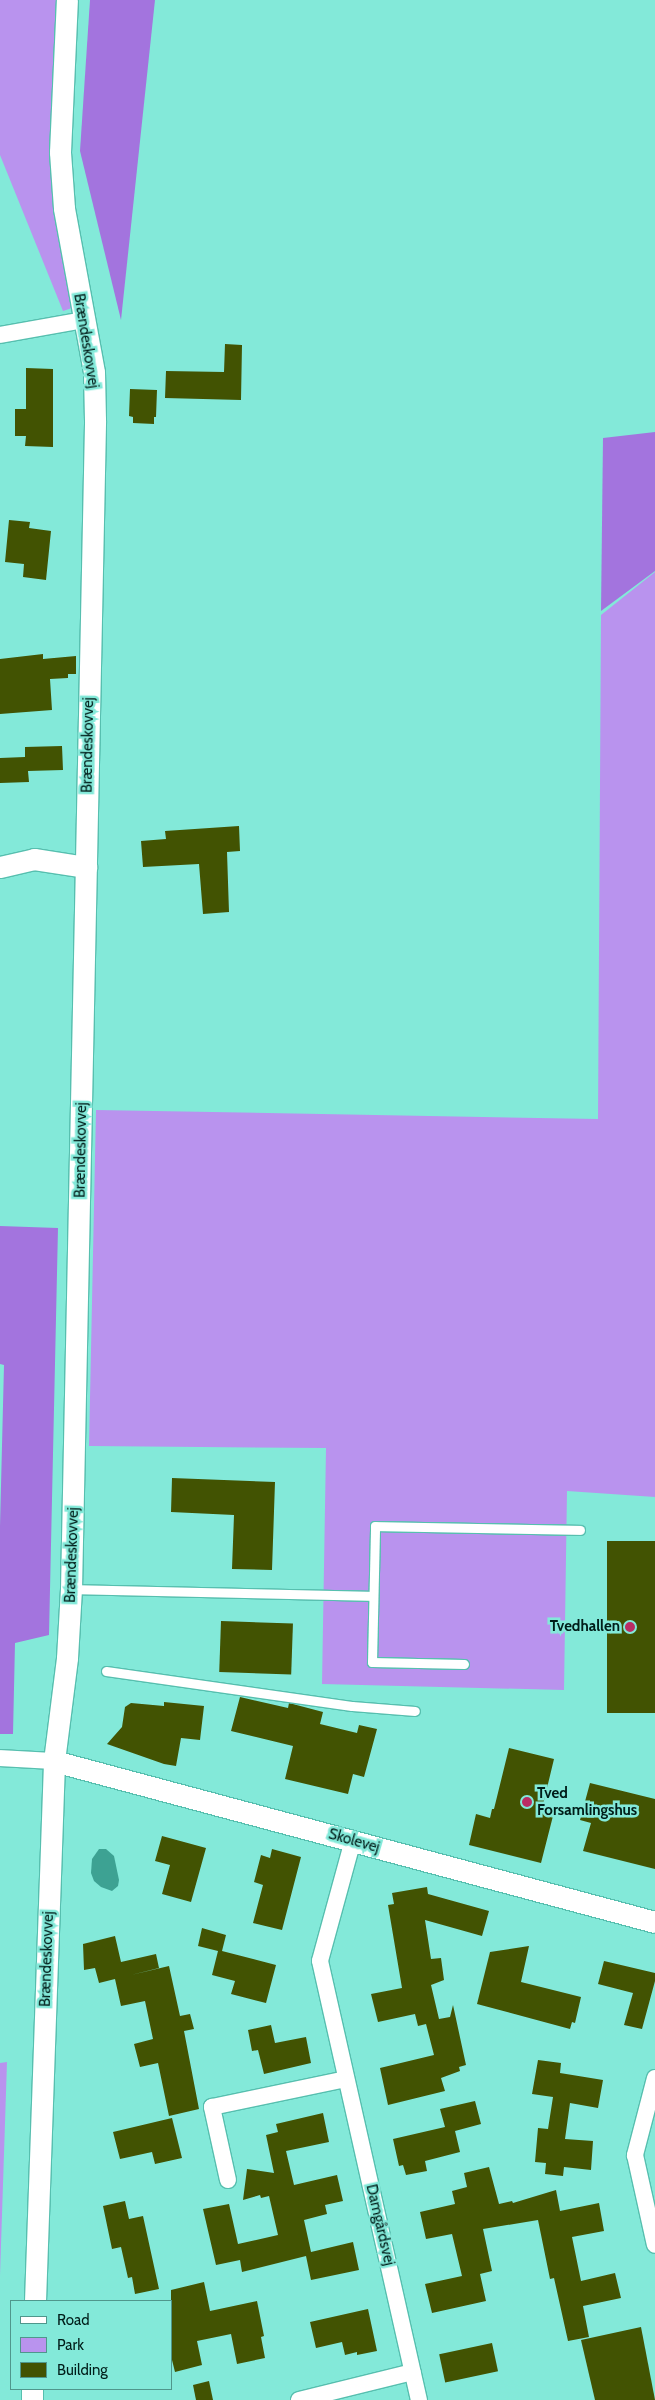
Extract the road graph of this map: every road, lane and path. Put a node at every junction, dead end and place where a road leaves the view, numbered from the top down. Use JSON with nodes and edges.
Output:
{"nodes":[{"id":1,"x":67,"y":0,"type":"edge"},
{"id":2,"x":84,"y":320,"type":"junction"},
{"id":3,"x":0,"y":335,"type":"edge"},
{"id":4,"x":0,"y":867,"type":"edge"},
{"id":5,"x":86,"y":867,"type":"junction"},
{"id":6,"x":580,"y":1530,"type":"dead end"},
{"id":7,"x":72,"y":1589,"type":"junction"},
{"id":8,"x":374,"y":1596,"type":"junction"},
{"id":9,"x":464,"y":1664,"type":"dead end"},
{"id":10,"x":106,"y":1671,"type":"dead end"},
{"id":11,"x":415,"y":1711,"type":"dead end"},
{"id":12,"x":0,"y":1758,"type":"edge"},
{"id":13,"x":54,"y":1761,"type":"junction"},
{"id":14,"x":352,"y":1840,"type":"junction"},
{"id":15,"x":655,"y":1922,"type":"edge"},
{"id":16,"x":655,"y":2078,"type":"edge"},
{"id":17,"x":346,"y":2079,"type":"junction"},
{"id":18,"x":228,"y":2180,"type":"dead end"},
{"id":19,"x":655,"y":2245,"type":"edge"},
{"id":20,"x":35,"y":2300,"type":"edge"},
{"id":21,"x":413,"y":2372,"type":"junction"},
{"id":22,"x":299,"y":2400,"type":"edge"},
{"id":23,"x":419,"y":2400,"type":"edge"}],
"edges":[{"from":1,"to":2,"type":"street","name":"Brændeskovvej"},
{"from":2,"to":3,"type":"street"},
{"from":2,"to":5,"type":"street","name":"Brændeskovvej"},
{"from":4,"to":5,"type":"street"},
{"from":5,"to":7,"type":"street","name":"Brændeskovvej"},
{"from":6,"to":8,"type":"lane"},
{"from":7,"to":8,"type":"lane"},
{"from":7,"to":13,"type":"street","name":"Brændeskovvej"},
{"from":8,"to":9,"type":"lane"},
{"from":10,"to":11,"type":"lane"},
{"from":12,"to":13,"type":"street"},
{"from":13,"to":14,"type":"street","name":"Skolevej"},
{"from":13,"to":20,"type":"street","name":"Brændeskovvej"},
{"from":14,"to":15,"type":"street","name":"Skolevej"},
{"from":14,"to":17,"type":"street","name":"Damgårdsvej"},
{"from":16,"to":19,"type":"street"},
{"from":17,"to":18,"type":"street"},
{"from":17,"to":21,"type":"street","name":"Damgårdsvej"},
{"from":21,"to":22,"type":"street"},
{"from":21,"to":23,"type":"street","name":"Damgårdsvej"}]}
